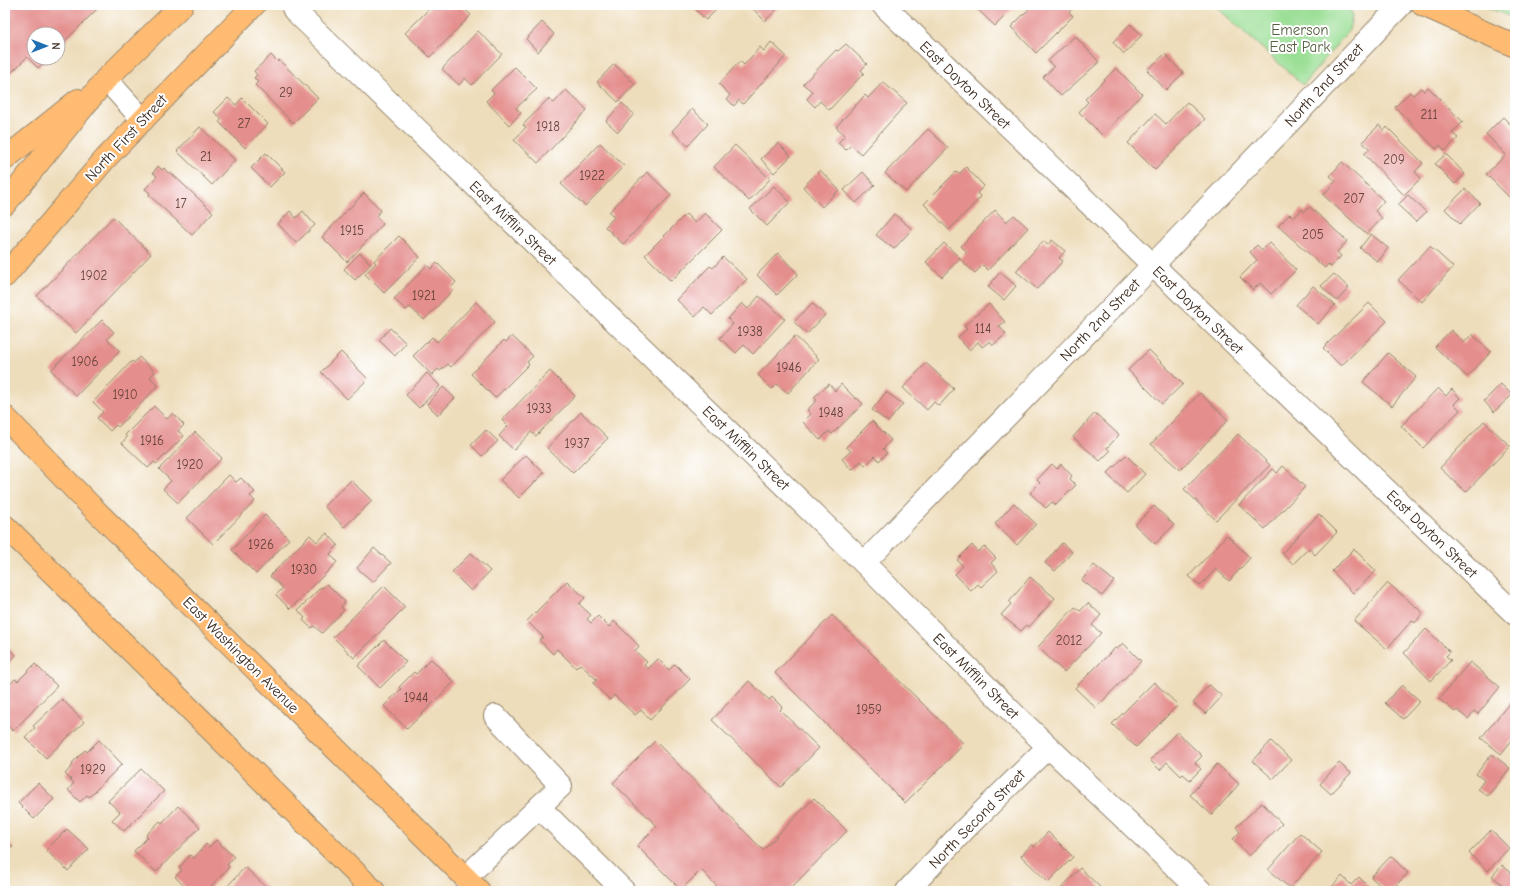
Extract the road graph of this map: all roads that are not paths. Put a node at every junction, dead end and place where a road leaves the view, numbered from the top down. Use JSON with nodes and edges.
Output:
{"nodes":[{"id":1,"x":182,"y":5,"type":"edge"},
{"id":2,"x":254,"y":5,"type":"edge"},
{"id":3,"x":292,"y":5,"type":"edge"},
{"id":4,"x":883,"y":5,"type":"edge"},
{"id":5,"x":1401,"y":5,"type":"edge"},
{"id":6,"x":1423,"y":5,"type":"edge"},
{"id":7,"x":1515,"y":46,"type":"edge"},
{"id":8,"x":106,"y":79,"type":"junction"},
{"id":9,"x":143,"y":120,"type":"junction"},
{"id":10,"x":5,"y":159,"type":"edge"},
{"id":11,"x":5,"y":204,"type":"edge"},
{"id":12,"x":1152,"y":266,"type":"junction"},
{"id":13,"x":5,"y":276,"type":"edge"},
{"id":14,"x":5,"y":417,"type":"edge"},
{"id":15,"x":5,"y":526,"type":"edge"},
{"id":16,"x":864,"y":563,"type":"junction"},
{"id":17,"x":1515,"y":614,"type":"edge"},
{"id":18,"x":495,"y":716,"type":"dead end"},
{"id":19,"x":1048,"y":747,"type":"junction"},
{"id":20,"x":539,"y":807,"type":"junction"},
{"id":21,"x":472,"y":885,"type":"edge"},
{"id":22,"x":374,"y":891,"type":"edge"},
{"id":23,"x":624,"y":891,"type":"edge"},
{"id":24,"x":907,"y":891,"type":"edge"},
{"id":25,"x":1201,"y":891,"type":"edge"}],
"edges":[{"from":1,"to":8,"type":"main road"},
{"from":2,"to":9,"type":"main road","name":"North First Street"},
{"from":3,"to":16,"type":"street","name":"East Mifflin Street"},
{"from":4,"to":12,"type":"street","name":"East Dayton Street"},
{"from":5,"to":12,"type":"street","name":"North 2nd Street"},
{"from":6,"to":7,"type":"main road"},
{"from":8,"to":9,"type":"street"},
{"from":8,"to":10,"type":"main road"},
{"from":8,"to":11,"type":"main road"},
{"from":9,"to":13,"type":"main road","name":"North First Street"},
{"from":12,"to":16,"type":"street","name":"North 2nd Street"},
{"from":12,"to":17,"type":"street","name":"East Dayton Street"},
{"from":14,"to":21,"type":"main road","name":"East Washington Avenue"},
{"from":15,"to":22,"type":"main road"},
{"from":16,"to":19,"type":"street","name":"East Mifflin Street"},
{"from":18,"to":20,"type":"street"},
{"from":19,"to":24,"type":"street","name":"North Second Street"},
{"from":19,"to":25,"type":"street","name":"East Mifflin Street"},
{"from":20,"to":21,"type":"street"},
{"from":20,"to":23,"type":"street"}]}
